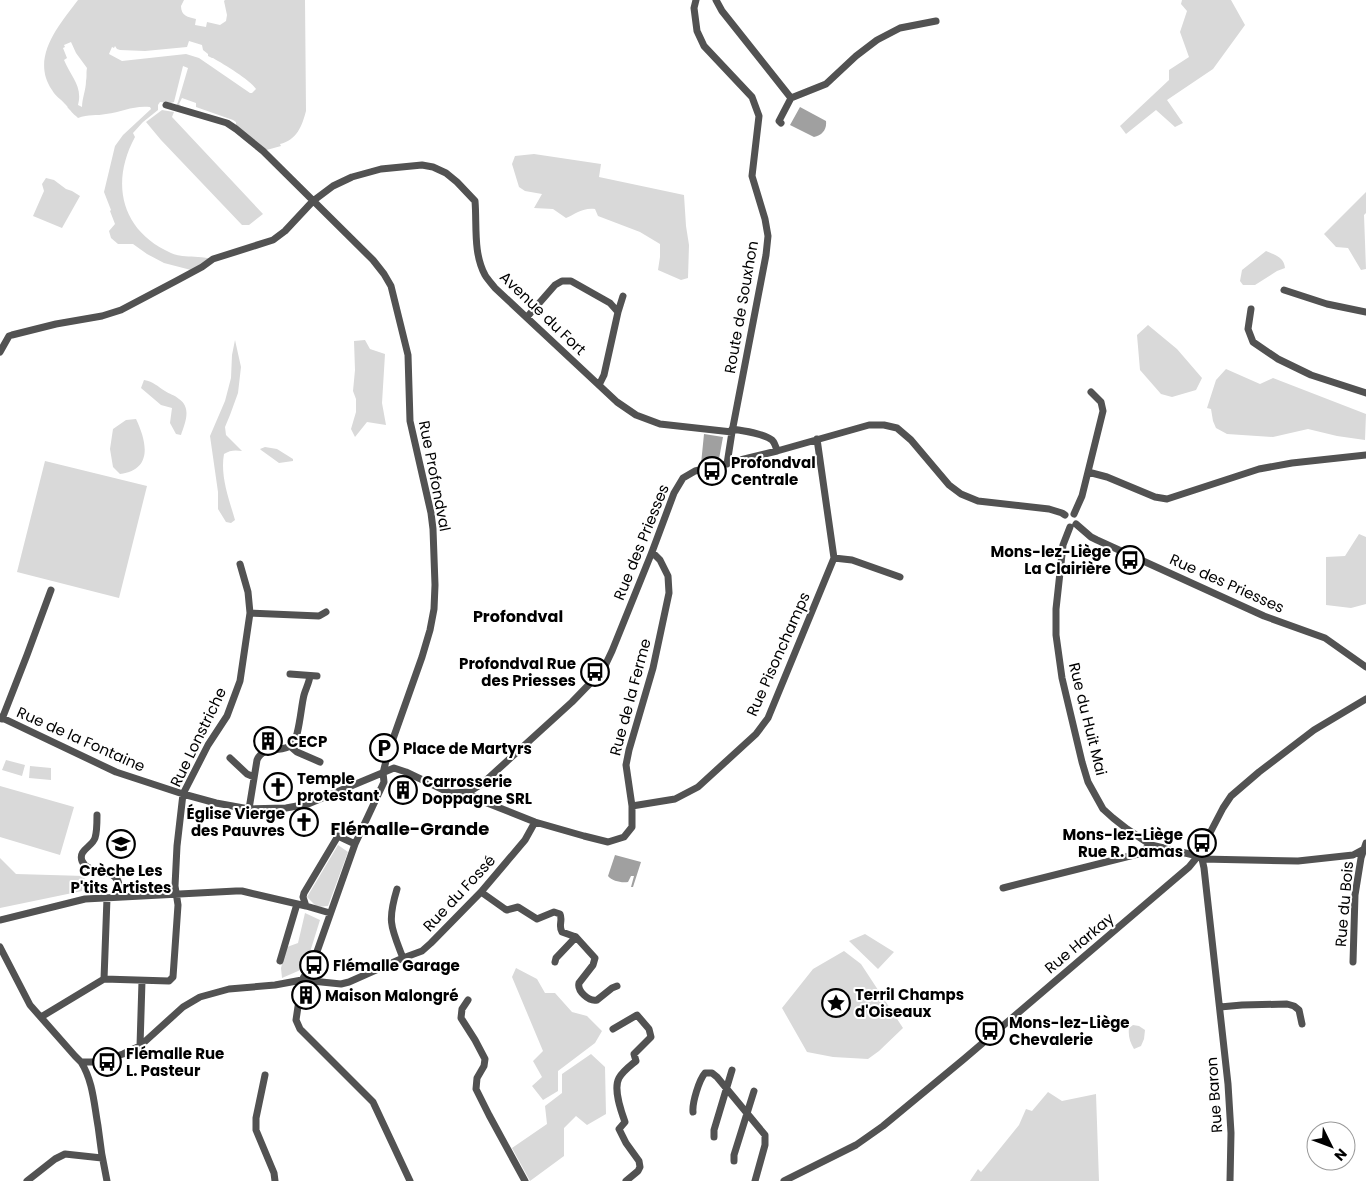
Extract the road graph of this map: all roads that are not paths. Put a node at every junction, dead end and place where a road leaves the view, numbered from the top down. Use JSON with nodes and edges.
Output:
{"nodes":[{"id":1,"x":696,"y":0,"type":"edge"},
{"id":2,"x":716,"y":0,"type":"edge"},
{"id":3,"x":936,"y":21,"type":"dead end"},
{"id":4,"x":791,"y":98,"type":"junction"},
{"id":5,"x":166,"y":105,"type":"dead end"},
{"id":6,"x":781,"y":123,"type":"dead end"},
{"id":7,"x":313,"y":201,"type":"junction"},
{"id":8,"x":1284,"y":290,"type":"dead end"},
{"id":9,"x":623,"y":296,"type":"dead end"},
{"id":10,"x":1251,"y":309,"type":"dead end"},
{"id":11,"x":618,"y":312,"type":"junction"},
{"id":12,"x":1366,"y":312,"type":"edge"},
{"id":13,"x":527,"y":317,"type":"junction"},
{"id":14,"x":0,"y":352,"type":"edge"},
{"id":15,"x":599,"y":384,"type":"junction"},
{"id":16,"x":1091,"y":392,"type":"dead end"},
{"id":17,"x":1366,"y":393,"type":"edge"},
{"id":18,"x":732,"y":431,"type":"junction"},
{"id":19,"x":817,"y":439,"type":"junction"},
{"id":20,"x":777,"y":451,"type":"junction"},
{"id":21,"x":1366,"y":455,"type":"edge"},
{"id":22,"x":727,"y":464,"type":"junction"},
{"id":23,"x":1088,"y":472,"type":"junction"},
{"id":24,"x":1074,"y":514,"type":"junction"},
{"id":25,"x":1066,"y":515,"type":"junction"},
{"id":26,"x":1073,"y":526,"type":"junction"},
{"id":27,"x":652,"y":552,"type":"junction"},
{"id":28,"x":834,"y":558,"type":"junction"},
{"id":29,"x":240,"y":564,"type":"dead end"},
{"id":30,"x":900,"y":577,"type":"dead end"},
{"id":31,"x":51,"y":590,"type":"dead end"},
{"id":32,"x":326,"y":612,"type":"dead end"},
{"id":33,"x":250,"y":613,"type":"junction"},
{"id":34,"x":1366,"y":667,"type":"edge"},
{"id":35,"x":290,"y":674,"type":"dead end"},
{"id":36,"x":1366,"y":699,"type":"edge"},
{"id":37,"x":1,"y":718,"type":"edge"},
{"id":38,"x":290,"y":746,"type":"junction"},
{"id":39,"x":230,"y":758,"type":"dead end"},
{"id":40,"x":320,"y":762,"type":"dead end"},
{"id":41,"x":383,"y":773,"type":"junction"},
{"id":42,"x":254,"y":777,"type":"junction"},
{"id":43,"x":469,"y":792,"type":"junction"},
{"id":44,"x":184,"y":794,"type":"junction"},
{"id":45,"x":632,"y":806,"type":"junction"},
{"id":46,"x":249,"y":809,"type":"junction"},
{"id":47,"x":97,"y":815,"type":"dead end"},
{"id":48,"x":535,"y":822,"type":"junction"},
{"id":49,"x":355,"y":844,"type":"junction"},
{"id":50,"x":1151,"y":845,"type":"junction"},
{"id":51,"x":1365,"y":847,"type":"edge"},
{"id":52,"x":1200,"y":858,"type":"junction"},
{"id":53,"x":1003,"y":888,"type":"dead end"},
{"id":54,"x":397,"y":889,"type":"dead end"},
{"id":55,"x":481,"y":892,"type":"junction"},
{"id":56,"x":176,"y":895,"type":"junction"},
{"id":57,"x":120,"y":897,"type":"junction"},
{"id":58,"x":107,"y":898,"type":"junction"},
{"id":59,"x":297,"y":904,"type":"junction"},
{"id":60,"x":306,"y":906,"type":"junction"},
{"id":61,"x":330,"y":913,"type":"junction"},
{"id":62,"x":0,"y":920,"type":"edge"},
{"id":63,"x":576,"y":937,"type":"junction"},
{"id":64,"x":0,"y":947,"type":"edge"},
{"id":65,"x":403,"y":958,"type":"junction"},
{"id":66,"x":280,"y":961,"type":"dead end"},
{"id":67,"x":555,"y":962,"type":"dead end"},
{"id":68,"x":1353,"y":962,"type":"dead end"},
{"id":69,"x":104,"y":979,"type":"junction"},
{"id":70,"x":302,"y":980,"type":"junction"},
{"id":71,"x":142,"y":981,"type":"junction"},
{"id":72,"x":617,"y":986,"type":"dead end"},
{"id":73,"x":468,"y":1000,"type":"dead end"},
{"id":74,"x":1220,"y":1007,"type":"junction"},
{"id":75,"x":41,"y":1017,"type":"junction"},
{"id":76,"x":1302,"y":1024,"type":"dead end"},
{"id":77,"x":613,"y":1028,"type":"dead end"},
{"id":78,"x":140,"y":1046,"type":"junction"},
{"id":79,"x":81,"y":1062,"type":"junction"},
{"id":80,"x":732,"y":1070,"type":"dead end"},
{"id":81,"x":266,"y":1075,"type":"dead end"},
{"id":82,"x":726,"y":1089,"type":"junction"},
{"id":83,"x":754,"y":1091,"type":"dead end"},
{"id":84,"x":693,"y":1112,"type":"dead end"},
{"id":85,"x":747,"y":1113,"type":"junction"},
{"id":86,"x":714,"y":1137,"type":"dead end"},
{"id":87,"x":102,"y":1158,"type":"junction"},
{"id":88,"x":734,"y":1161,"type":"dead end"},
{"id":89,"x":27,"y":1181,"type":"edge"},
{"id":90,"x":107,"y":1181,"type":"edge"},
{"id":91,"x":275,"y":1181,"type":"edge"},
{"id":92,"x":410,"y":1181,"type":"edge"},
{"id":93,"x":525,"y":1181,"type":"edge"},
{"id":94,"x":626,"y":1181,"type":"edge"},
{"id":95,"x":755,"y":1181,"type":"edge"},
{"id":96,"x":784,"y":1181,"type":"edge"},
{"id":97,"x":1230,"y":1181,"type":"edge"}],
"edges":[{"from":1,"to":18,"type":"street","name":"Route de Souxhon"},
{"from":2,"to":4,"type":"street"},
{"from":3,"to":4,"type":"street"},
{"from":4,"to":6,"type":"street"},
{"from":5,"to":7,"type":"street"},
{"from":7,"to":13,"type":"street","name":"Avenue du Fort"},
{"from":7,"to":14,"type":"street","name":"Avenue du Fort"},
{"from":7,"to":41,"type":"street","name":"Rue Profondval"},
{"from":8,"to":12,"type":"street"},
{"from":9,"to":11,"type":"street"},
{"from":10,"to":17,"type":"street"},
{"from":11,"to":13,"type":"street"},
{"from":11,"to":15,"type":"street"},
{"from":13,"to":15,"type":"street","name":"Avenue du Fort"},
{"from":15,"to":18,"type":"street","name":"Avenue du Fort"},
{"from":16,"to":23,"type":"street"},
{"from":18,"to":20,"type":"street","name":"Avenue du Fort"},
{"from":18,"to":22,"type":"street","name":"Route de Souxhon"},
{"from":19,"to":20,"type":"street","name":"Rue des Priesses"},
{"from":19,"to":25,"type":"street","name":"Rue des Priesses"},
{"from":19,"to":28,"type":"street"},
{"from":20,"to":22,"type":"street","name":"Rue des Priesses"},
{"from":21,"to":23,"type":"street"},
{"from":22,"to":27,"type":"street","name":"Rue des Priesses"},
{"from":23,"to":24,"type":"street"},
{"from":24,"to":25,"type":"street"},
{"from":24,"to":26,"type":"street"},
{"from":25,"to":26,"type":"street"},
{"from":26,"to":34,"type":"street","name":"Rue des Priesses"},
{"from":26,"to":50,"type":"street","name":"Rue du Huit Mai"},
{"from":27,"to":43,"type":"street","name":"Rue des Priesses"},
{"from":27,"to":45,"type":"street","name":"Rue de la Ferme"},
{"from":28,"to":30,"type":"street"},
{"from":28,"to":45,"type":"street","name":"Rue Pisonchamps"},
{"from":29,"to":33,"type":"street","name":"Rue Lonstriche"},
{"from":31,"to":37,"type":"street"},
{"from":32,"to":33,"type":"street"},
{"from":33,"to":44,"type":"street","name":"Rue Lonstriche"},
{"from":35,"to":38,"type":"street"},
{"from":36,"to":52,"type":"street","name":"Rue Harkay"},
{"from":37,"to":44,"type":"street","name":"Rue de la Fontaine"},
{"from":38,"to":40,"type":"street"},
{"from":38,"to":42,"type":"street"},
{"from":39,"to":42,"type":"street"},
{"from":41,"to":43,"type":"street"},
{"from":41,"to":46,"type":"street","name":"Rue de la Fontaine"},
{"from":41,"to":49,"type":"street","name":"Rue Profondval"},
{"from":42,"to":46,"type":"street"},
{"from":43,"to":48,"type":"street","name":"Rue de la Ferme"},
{"from":44,"to":46,"type":"street","name":"Rue de la Fontaine"},
{"from":44,"to":56,"type":"street","name":"Rue Lonstriche"},
{"from":45,"to":48,"type":"street","name":"Rue de la Ferme"},
{"from":47,"to":57,"type":"street"},
{"from":48,"to":55,"type":"street","name":"Rue du Fossé"},
{"from":49,"to":60,"type":"street"},
{"from":49,"to":61,"type":"street","name":"Rue Profondval"},
{"from":50,"to":52,"type":"street","name":"Rue du Huit Mai"},
{"from":50,"to":53,"type":"street"},
{"from":51,"to":52,"type":"street","name":"Rue du Huit Mai"},
{"from":51,"to":68,"type":"street","name":"Rue du Bois"},
{"from":52,"to":74,"type":"street","name":"Rue Baron"},
{"from":52,"to":96,"type":"street","name":"Rue Harkay"},
{"from":54,"to":65,"type":"street"},
{"from":55,"to":63,"type":"street"},
{"from":55,"to":65,"type":"street","name":"Rue du Fossé"},
{"from":56,"to":57,"type":"street"},
{"from":56,"to":59,"type":"street"},
{"from":56,"to":71,"type":"street","name":"Rue Lonstriche"},
{"from":57,"to":58,"type":"street"},
{"from":58,"to":62,"type":"street"},
{"from":58,"to":69,"type":"street"},
{"from":59,"to":60,"type":"street"},
{"from":59,"to":66,"type":"street"},
{"from":60,"to":61,"type":"street"},
{"from":61,"to":70,"type":"street","name":"Rue Profondval"},
{"from":63,"to":67,"type":"street"},
{"from":63,"to":72,"type":"street"},
{"from":64,"to":75,"type":"street"},
{"from":65,"to":70,"type":"street","name":"Rue du Fossé"},
{"from":69,"to":71,"type":"street"},
{"from":69,"to":75,"type":"street"},
{"from":70,"to":78,"type":"street","name":"Rue du Fossé"},
{"from":70,"to":92,"type":"street"},
{"from":71,"to":78,"type":"street"},
{"from":73,"to":93,"type":"street"},
{"from":74,"to":76,"type":"street"},
{"from":74,"to":97,"type":"street","name":"Rue Baron"},
{"from":75,"to":79,"type":"street"},
{"from":77,"to":94,"type":"street"},
{"from":78,"to":79,"type":"street","name":"Rue du Fossé"},
{"from":79,"to":87,"type":"street"},
{"from":80,"to":82,"type":"street"},
{"from":81,"to":91,"type":"street"},
{"from":82,"to":84,"type":"street"},
{"from":82,"to":85,"type":"street"},
{"from":82,"to":86,"type":"street"},
{"from":83,"to":85,"type":"street"},
{"from":85,"to":88,"type":"street"},
{"from":85,"to":95,"type":"street"},
{"from":87,"to":89,"type":"street"},
{"from":87,"to":90,"type":"street"}]}
